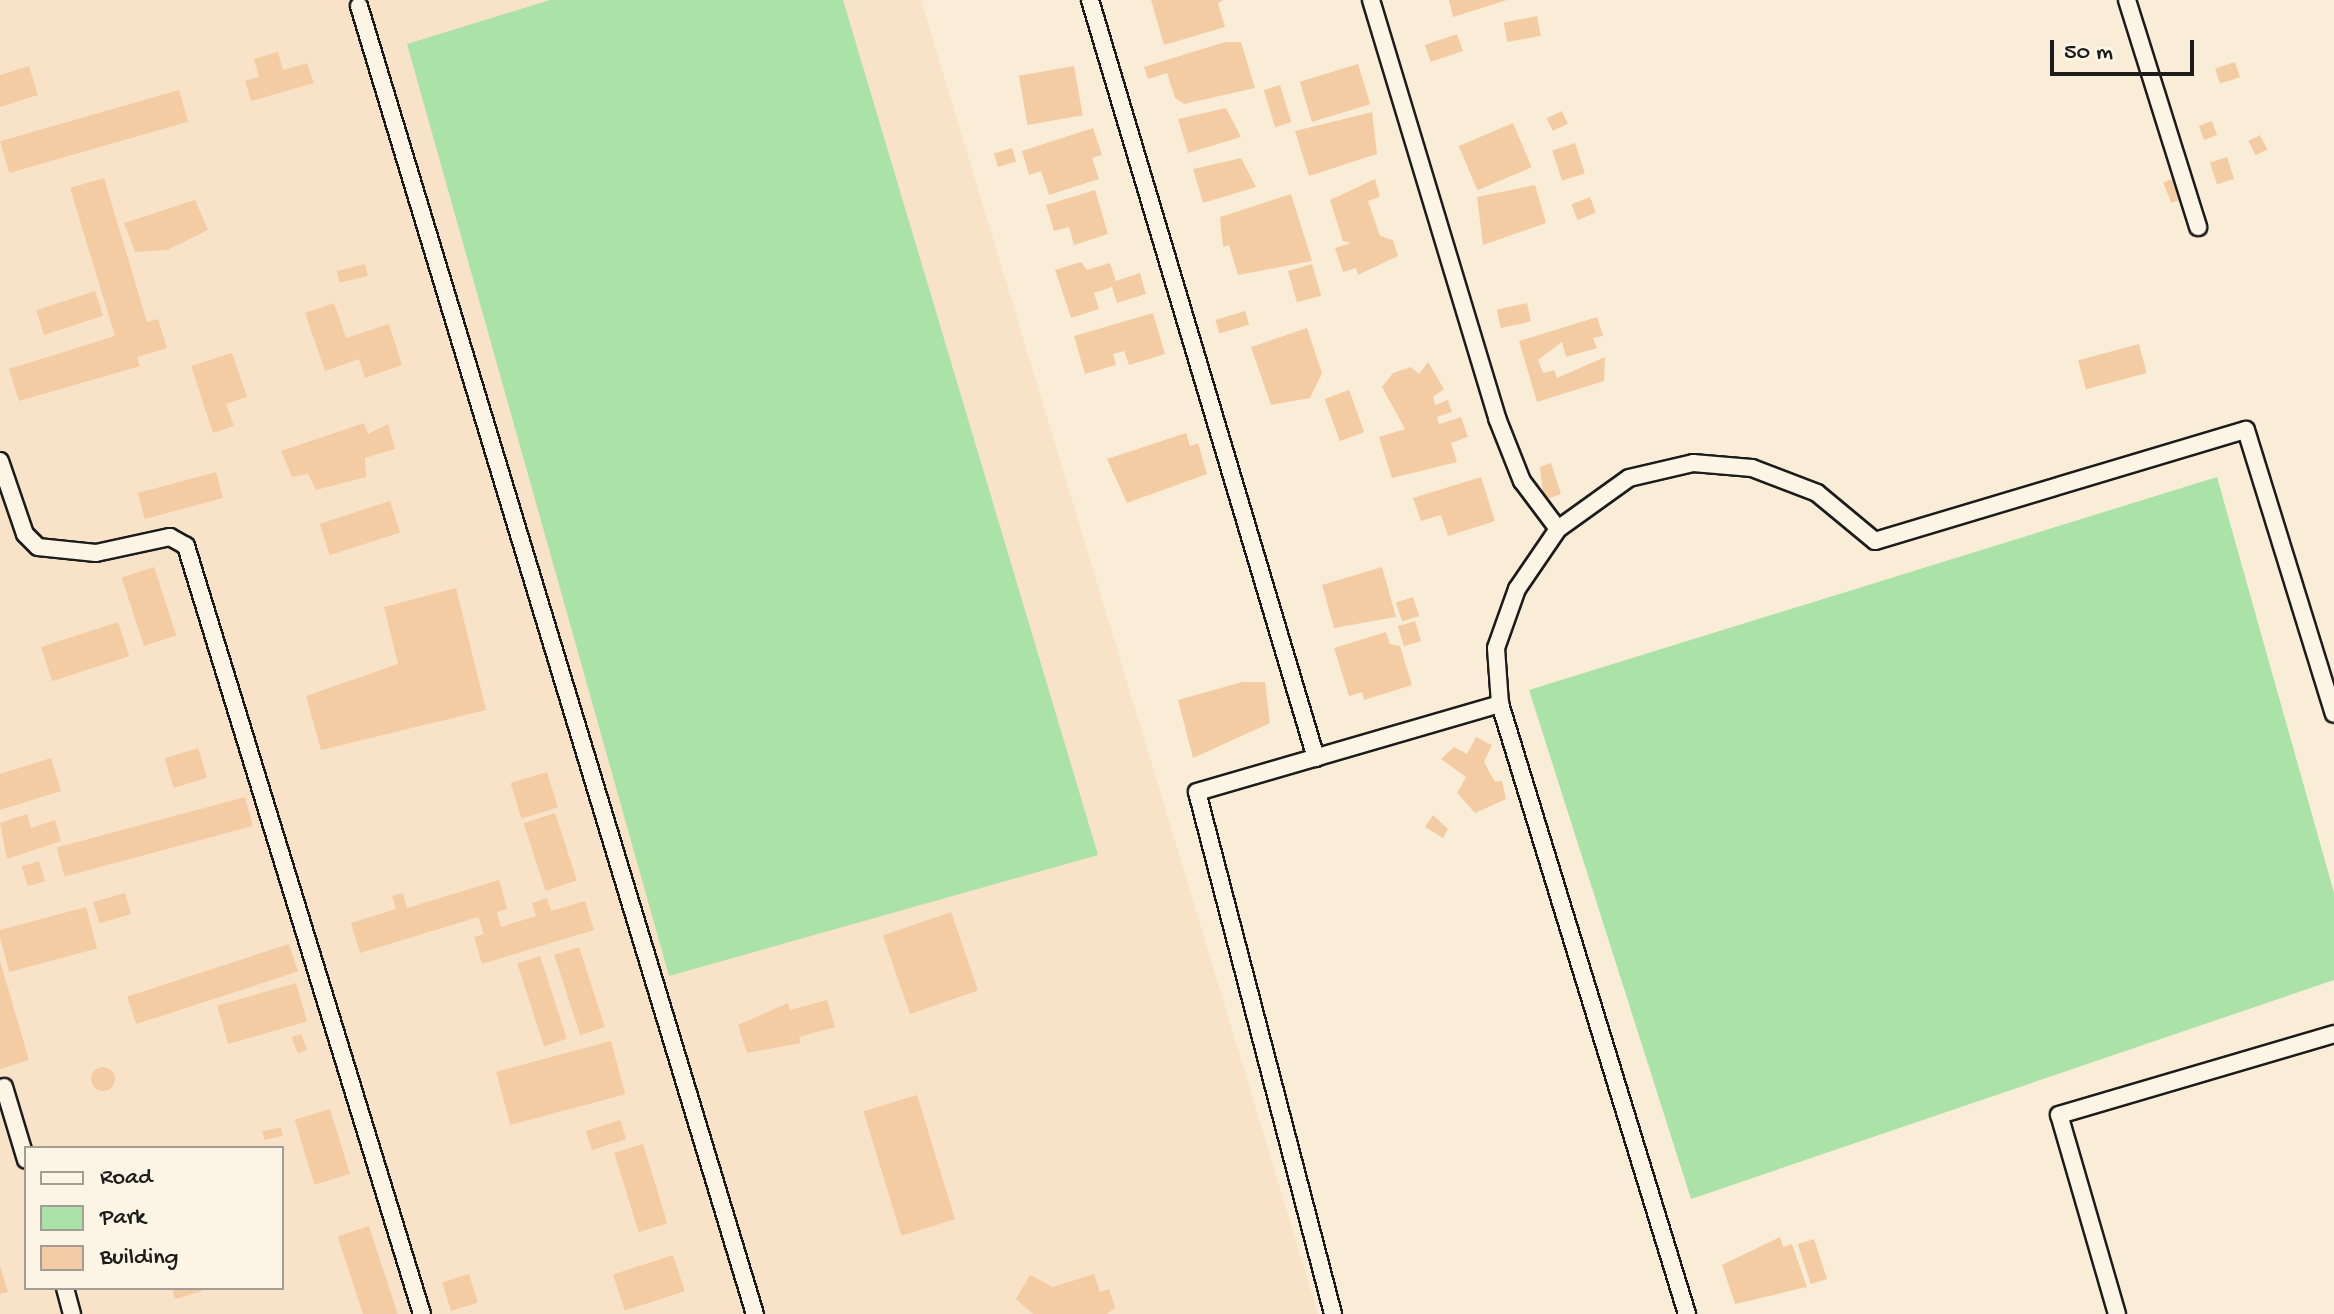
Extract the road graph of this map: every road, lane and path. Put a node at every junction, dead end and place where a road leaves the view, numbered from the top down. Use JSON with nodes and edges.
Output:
{"nodes":[{"id":1,"x":1090,"y":0,"type":"edge"},
{"id":2,"x":1371,"y":0,"type":"edge"},
{"id":3,"x":2127,"y":0,"type":"edge"},
{"id":4,"x":359,"y":6,"type":"dead end"},
{"id":5,"x":2198,"y":227,"type":"dead end"},
{"id":6,"x":0,"y":461,"type":"edge"},
{"id":7,"x":1558,"y":529,"type":"junction"},
{"id":8,"x":1500,"y":704,"type":"junction"},
{"id":9,"x":2334,"y":714,"type":"edge"},
{"id":10,"x":1316,"y":758,"type":"junction"},
{"id":11,"x":2334,"y":1034,"type":"edge"},
{"id":12,"x":4,"y":1087,"type":"dead end"},
{"id":13,"x":24,"y":1153,"type":"edge"},
{"id":14,"x":66,"y":1290,"type":"edge"},
{"id":15,"x":72,"y":1314,"type":"edge"},
{"id":16,"x":422,"y":1314,"type":"edge"},
{"id":17,"x":755,"y":1314,"type":"edge"},
{"id":18,"x":1333,"y":1314,"type":"edge"},
{"id":19,"x":1687,"y":1314,"type":"edge"},
{"id":20,"x":2117,"y":1314,"type":"edge"}],
"edges":[{"from":1,"to":10,"type":"street"},
{"from":2,"to":7,"type":"street"},
{"from":3,"to":5,"type":"street"},
{"from":4,"to":17,"type":"street"},
{"from":6,"to":16,"type":"street"},
{"from":7,"to":8,"type":"street"},
{"from":7,"to":9,"type":"street"},
{"from":8,"to":10,"type":"street"},
{"from":8,"to":19,"type":"street"},
{"from":10,"to":18,"type":"street"},
{"from":11,"to":20,"type":"street"},
{"from":12,"to":13,"type":"street"},
{"from":14,"to":15,"type":"street"}]}
